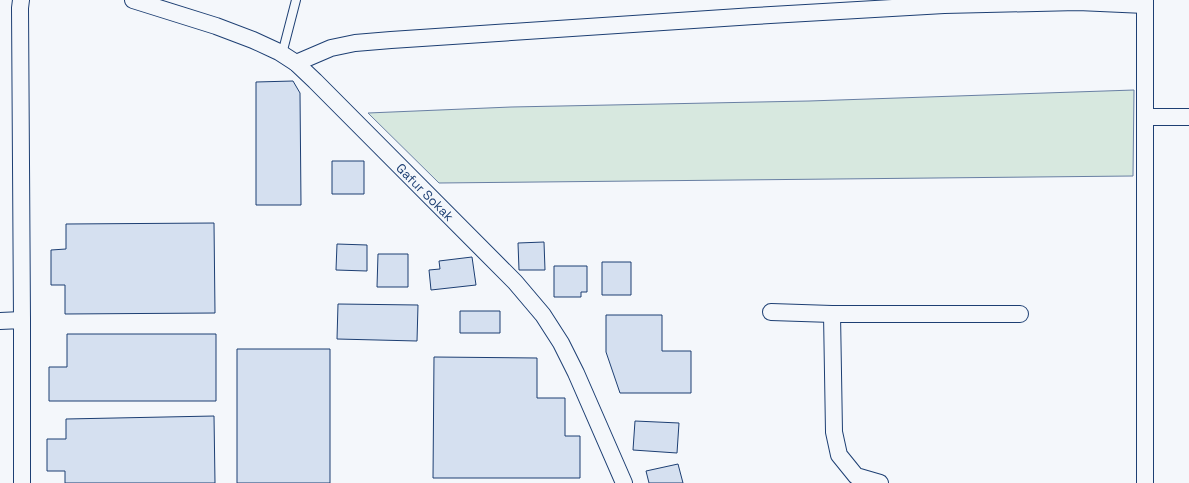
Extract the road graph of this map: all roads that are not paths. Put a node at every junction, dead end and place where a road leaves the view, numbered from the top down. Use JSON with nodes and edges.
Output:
{"nodes":[{"id":1,"x":20,"y":0,"type":"edge"},
{"id":2,"x":133,"y":0,"type":"edge"},
{"id":3,"x":296,"y":0,"type":"edge"},
{"id":4,"x":1145,"y":3,"type":"edge"},
{"id":5,"x":835,"y":6,"type":"edge"},
{"id":6,"x":282,"y":54,"type":"junction"},
{"id":7,"x":296,"y":63,"type":"junction"},
{"id":8,"x":1145,"y":118,"type":"junction"},
{"id":9,"x":1189,"y":118,"type":"edge"},
{"id":10,"x":771,"y":312,"type":"dead end"},
{"id":11,"x":832,"y":314,"type":"junction"},
{"id":12,"x":1020,"y":314,"type":"dead end"},
{"id":13,"x":0,"y":320,"type":"edge"},
{"id":14,"x":22,"y":320,"type":"junction"},
{"id":15,"x":22,"y":483,"type":"edge"},
{"id":16,"x":624,"y":483,"type":"edge"},
{"id":17,"x":880,"y":483,"type":"edge"},
{"id":18,"x":1144,"y":483,"type":"edge"}],
"edges":[{"from":1,"to":14,"type":"street"},
{"from":2,"to":6,"type":"street","name":"Gafur Sokak"},
{"from":3,"to":6,"type":"lane"},
{"from":4,"to":5,"type":"street"},
{"from":4,"to":8,"type":"street"},
{"from":5,"to":7,"type":"street"},
{"from":6,"to":7,"type":"street","name":"Gafur Sokak"},
{"from":7,"to":16,"type":"street","name":"Gafur Sokak"},
{"from":8,"to":9,"type":"street"},
{"from":8,"to":18,"type":"street"},
{"from":10,"to":11,"type":"street"},
{"from":11,"to":12,"type":"street"},
{"from":11,"to":17,"type":"street"},
{"from":13,"to":14,"type":"street"},
{"from":14,"to":15,"type":"street"}]}
